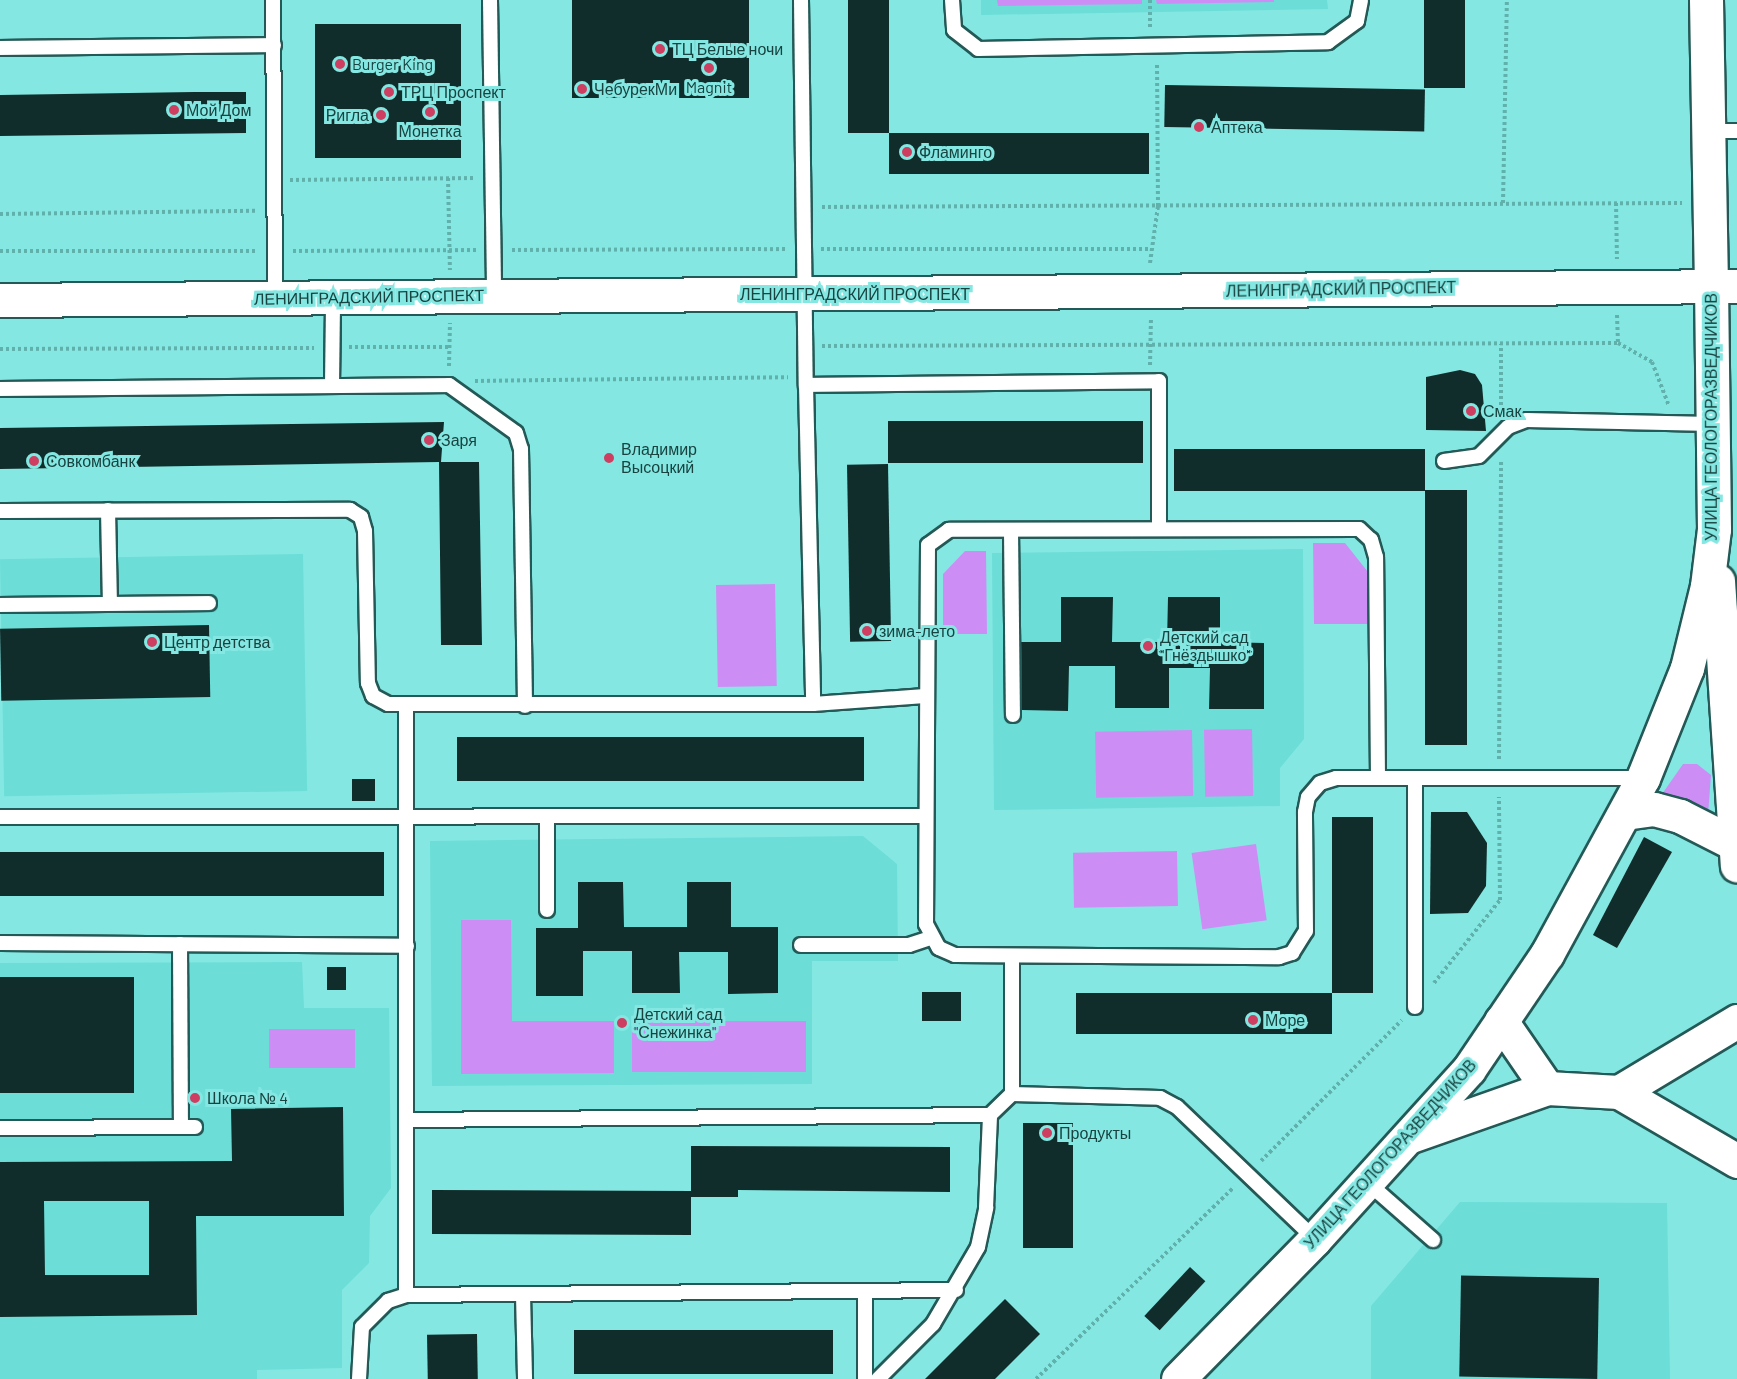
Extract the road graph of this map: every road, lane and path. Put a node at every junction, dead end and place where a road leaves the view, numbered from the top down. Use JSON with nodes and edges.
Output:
{"nodes":[{"id":1,"x":273,"y":0,"type":"edge"},
{"id":2,"x":490,"y":0,"type":"edge"},
{"id":3,"x":801,"y":0,"type":"edge"},
{"id":4,"x":952,"y":0,"type":"edge"},
{"id":5,"x":1150,"y":0,"type":"edge"},
{"id":6,"x":1361,"y":0,"type":"edge"},
{"id":7,"x":1507,"y":0,"type":"edge"},
{"id":8,"x":1706,"y":0,"type":"edge"},
{"id":9,"x":274,"y":45,"type":"junction"},
{"id":10,"x":1154,"y":45,"type":"junction"},
{"id":11,"x":0,"y":48,"type":"edge"},
{"id":12,"x":1722,"y":131,"type":"edge"},
{"id":13,"x":493,"y":177,"type":"junction"},
{"id":14,"x":448,"y":178,"type":"junction"},
{"id":15,"x":274,"y":180,"type":"junction"},
{"id":16,"x":1503,"y":203,"type":"junction"},
{"id":17,"x":1708,"y":203,"type":"junction"},
{"id":18,"x":1158,"y":206,"type":"junction"},
{"id":19,"x":804,"y":207,"type":"junction"},
{"id":20,"x":448,"y":210,"type":"dead end"},
{"id":21,"x":275,"y":211,"type":"junction"},
{"id":22,"x":0,"y":214,"type":"edge"},
{"id":23,"x":804,"y":249,"type":"junction"},
{"id":24,"x":1150,"y":249,"type":"junction"},
{"id":25,"x":494,"y":250,"type":"junction"},
{"id":26,"x":0,"y":251,"type":"edge"},
{"id":27,"x":275,"y":251,"type":"junction"},
{"id":28,"x":1724,"y":286,"type":"edge"},
{"id":29,"x":1151,"y":291,"type":"junction"},
{"id":30,"x":805,"y":295,"type":"junction"},
{"id":31,"x":494,"y":296,"type":"junction"},
{"id":32,"x":275,"y":298,"type":"junction"},
{"id":33,"x":333,"y":298,"type":"junction"},
{"id":34,"x":0,"y":300,"type":"edge"},
{"id":35,"x":1151,"y":344,"type":"junction"},
{"id":36,"x":1501,"y":344,"type":"junction"},
{"id":37,"x":333,"y":347,"type":"junction"},
{"id":38,"x":450,"y":347,"type":"dead end"},
{"id":39,"x":0,"y":349,"type":"edge"},
{"id":40,"x":805,"y":360,"type":"junction"},
{"id":41,"x":461,"y":381,"type":"dead end"},
{"id":42,"x":1150,"y":381,"type":"junction"},
{"id":43,"x":806,"y":385,"type":"junction"},
{"id":44,"x":332,"y":386,"type":"junction"},
{"id":45,"x":0,"y":389,"type":"edge"},
{"id":46,"x":1670,"y":415,"type":"dead end"},
{"id":47,"x":1712,"y":424,"type":"junction"},
{"id":48,"x":1501,"y":435,"type":"junction"},
{"id":49,"x":1444,"y":461,"type":"dead end"},
{"id":50,"x":108,"y":510,"type":"junction"},
{"id":51,"x":0,"y":511,"type":"edge"},
{"id":52,"x":1159,"y":528,"type":"junction"},
{"id":53,"x":1714,"y":529,"type":"junction"},
{"id":54,"x":1011,"y":530,"type":"junction"},
{"id":55,"x":110,"y":603,"type":"junction"},
{"id":56,"x":209,"y":603,"type":"dead end"},
{"id":57,"x":0,"y":605,"type":"edge"},
{"id":58,"x":1732,"y":695,"type":"edge"},
{"id":59,"x":925,"y":696,"type":"junction"},
{"id":60,"x":813,"y":704,"type":"junction"},
{"id":61,"x":525,"y":706,"type":"junction"},
{"id":62,"x":406,"y":707,"type":"junction"},
{"id":63,"x":1013,"y":715,"type":"dead end"},
{"id":64,"x":1378,"y":778,"type":"junction"},
{"id":65,"x":1414,"y":778,"type":"junction"},
{"id":66,"x":1499,"y":778,"type":"junction"},
{"id":67,"x":1642,"y":778,"type":"junction"},
{"id":68,"x":1625,"y":813,"type":"junction"},
{"id":69,"x":926,"y":816,"type":"junction"},
{"id":70,"x":0,"y":817,"type":"edge"},
{"id":71,"x":547,"y":817,"type":"junction"},
{"id":72,"x":407,"y":818,"type":"junction"},
{"id":73,"x":1737,"y":845,"type":"edge"},
{"id":74,"x":1737,"y":866,"type":"edge"},
{"id":75,"x":547,"y":910,"type":"dead end"},
{"id":76,"x":930,"y":938,"type":"junction"},
{"id":77,"x":0,"y":943,"type":"edge"},
{"id":78,"x":180,"y":944,"type":"junction"},
{"id":79,"x":801,"y":945,"type":"dead end"},
{"id":80,"x":407,"y":946,"type":"junction"},
{"id":81,"x":1012,"y":956,"type":"junction"},
{"id":82,"x":1415,"y":1007,"type":"junction"},
{"id":83,"x":1501,"y":1021,"type":"junction"},
{"id":84,"x":1737,"y":1021,"type":"edge"},
{"id":85,"x":1547,"y":1088,"type":"junction"},
{"id":86,"x":1619,"y":1092,"type":"junction"},
{"id":87,"x":1012,"y":1094,"type":"junction"},
{"id":88,"x":990,"y":1115,"type":"junction"},
{"id":89,"x":407,"y":1120,"type":"junction"},
{"id":90,"x":0,"y":1128,"type":"edge"},
{"id":91,"x":1409,"y":1137,"type":"junction"},
{"id":92,"x":1737,"y":1161,"type":"edge"},
{"id":93,"x":1247,"y":1175,"type":"junction"},
{"id":94,"x":1368,"y":1182,"type":"junction"},
{"id":95,"x":1315,"y":1239,"type":"junction"},
{"id":96,"x":1433,"y":1240,"type":"dead end"},
{"id":97,"x":956,"y":1290,"type":"junction"},
{"id":98,"x":865,"y":1292,"type":"junction"},
{"id":99,"x":406,"y":1295,"type":"junction"},
{"id":100,"x":523,"y":1295,"type":"junction"},
{"id":101,"x":358,"y":1379,"type":"edge"},
{"id":102,"x":525,"y":1379,"type":"edge"},
{"id":103,"x":865,"y":1379,"type":"edge"},
{"id":104,"x":878,"y":1379,"type":"edge"},
{"id":105,"x":1036,"y":1379,"type":"edge"},
{"id":106,"x":1178,"y":1379,"type":"edge"}],
"edges":[{"from":1,"to":9,"type":"lane"},
{"from":2,"to":13,"type":"lane"},
{"from":3,"to":19,"type":"lane"},
{"from":4,"to":10,"type":"lane"},
{"from":5,"to":10,"type":"path"},
{"from":6,"to":10,"type":"lane"},
{"from":7,"to":16,"type":"path"},
{"from":8,"to":12,"type":"street","name":"УЛИЦА ГЕОЛОГОРАЗВЕДЧИКОВ"},
{"from":9,"to":11,"type":"lane"},
{"from":9,"to":15,"type":"lane"},
{"from":10,"to":18,"type":"path"},
{"from":12,"to":17,"type":"street","name":"УЛИЦА ГЕОЛОГОРАЗВЕДЧИКОВ"},
{"from":13,"to":14,"type":"path"},
{"from":13,"to":25,"type":"lane"},
{"from":14,"to":15,"type":"path"},
{"from":14,"to":20,"type":"path"},
{"from":15,"to":21,"type":"lane"},
{"from":16,"to":17,"type":"path"},
{"from":16,"to":18,"type":"path"},
{"from":17,"to":28,"type":"street","name":"УЛИЦА ГЕОЛОГОРАЗВЕДЧИКОВ"},
{"from":18,"to":19,"type":"path"},
{"from":18,"to":24,"type":"path"},
{"from":19,"to":23,"type":"lane"},
{"from":21,"to":22,"type":"path"},
{"from":21,"to":27,"type":"lane"},
{"from":23,"to":24,"type":"path"},
{"from":23,"to":25,"type":"path"},
{"from":23,"to":30,"type":"lane"},
{"from":24,"to":29,"type":"path"},
{"from":25,"to":27,"type":"path"},
{"from":25,"to":31,"type":"lane"},
{"from":26,"to":27,"type":"path"},
{"from":27,"to":32,"type":"lane"},
{"from":28,"to":29,"type":"street","name":"ЛЕНИНГРАДСКИЙ ПРОСПЕКТ"},
{"from":28,"to":47,"type":"street","name":"УЛИЦА ГЕОЛОГОРАЗВЕДЧИКОВ"},
{"from":29,"to":30,"type":"street","name":"ЛЕНИНГРАДСКИЙ ПРОСПЕКТ"},
{"from":29,"to":35,"type":"path"},
{"from":30,"to":31,"type":"street","name":"ЛЕНИНГРАДСКИЙ ПРОСПЕКТ"},
{"from":30,"to":40,"type":"lane"},
{"from":31,"to":33,"type":"street","name":"ЛЕНИНГРАДСКИЙ ПРОСПЕКТ"},
{"from":32,"to":33,"type":"street","name":"ЛЕНИНГРАДСКИЙ ПРОСПЕКТ"},
{"from":32,"to":34,"type":"street","name":"ЛЕНИНГРАДСКИЙ ПРОСПЕКТ"},
{"from":33,"to":37,"type":"lane"},
{"from":35,"to":36,"type":"path"},
{"from":35,"to":40,"type":"path"},
{"from":35,"to":42,"type":"path"},
{"from":36,"to":46,"type":"path"},
{"from":36,"to":48,"type":"path"},
{"from":37,"to":38,"type":"path"},
{"from":37,"to":39,"type":"path"},
{"from":37,"to":44,"type":"lane"},
{"from":40,"to":41,"type":"path"},
{"from":40,"to":43,"type":"lane"},
{"from":42,"to":43,"type":"lane"},
{"from":42,"to":52,"type":"lane"},
{"from":43,"to":60,"type":"lane"},
{"from":44,"to":45,"type":"lane"},
{"from":44,"to":61,"type":"lane"},
{"from":47,"to":48,"type":"lane"},
{"from":47,"to":53,"type":"street","name":"УЛИЦА ГЕОЛОГОРАЗВЕДЧИКОВ"},
{"from":48,"to":49,"type":"lane"},
{"from":48,"to":66,"type":"path"},
{"from":50,"to":51,"type":"lane"},
{"from":50,"to":55,"type":"lane"},
{"from":50,"to":62,"type":"lane"},
{"from":52,"to":54,"type":"lane"},
{"from":52,"to":64,"type":"lane"},
{"from":53,"to":58,"type":"street"},
{"from":53,"to":67,"type":"street","name":"УЛИЦА ГЕОЛОГОРАЗВЕДЧИКОВ"},
{"from":54,"to":59,"type":"lane"},
{"from":54,"to":63,"type":"lane"},
{"from":55,"to":56,"type":"lane"},
{"from":55,"to":57,"type":"lane"},
{"from":58,"to":73,"type":"street"},
{"from":59,"to":60,"type":"lane"},
{"from":59,"to":69,"type":"lane"},
{"from":60,"to":61,"type":"lane"},
{"from":61,"to":62,"type":"lane"},
{"from":62,"to":72,"type":"lane"},
{"from":64,"to":65,"type":"lane"},
{"from":64,"to":81,"type":"lane"},
{"from":65,"to":66,"type":"lane"},
{"from":65,"to":82,"type":"lane"},
{"from":66,"to":67,"type":"lane"},
{"from":66,"to":82,"type":"path"},
{"from":67,"to":68,"type":"street","name":"УЛИЦА ГЕОЛОГОРАЗВЕДЧИКОВ"},
{"from":68,"to":73,"type":"street"},
{"from":68,"to":83,"type":"street","name":"УЛИЦА ГЕОЛОГОРАЗВЕДЧИКОВ"},
{"from":69,"to":71,"type":"lane"},
{"from":69,"to":76,"type":"lane"},
{"from":70,"to":72,"type":"lane"},
{"from":71,"to":72,"type":"lane"},
{"from":71,"to":75,"type":"lane"},
{"from":72,"to":80,"type":"lane"},
{"from":73,"to":74,"type":"street"},
{"from":76,"to":79,"type":"lane"},
{"from":76,"to":81,"type":"lane"},
{"from":77,"to":78,"type":"lane"},
{"from":78,"to":80,"type":"lane"},
{"from":78,"to":90,"type":"lane"},
{"from":80,"to":89,"type":"lane"},
{"from":81,"to":87,"type":"lane"},
{"from":82,"to":93,"type":"path"},
{"from":83,"to":85,"type":"street"},
{"from":83,"to":91,"type":"street","name":"УЛИЦА ГЕОЛОГОРАЗВЕДЧИКОВ"},
{"from":84,"to":86,"type":"street"},
{"from":85,"to":86,"type":"street"},
{"from":85,"to":91,"type":"street"},
{"from":86,"to":92,"type":"street"},
{"from":87,"to":88,"type":"lane"},
{"from":87,"to":93,"type":"lane"},
{"from":88,"to":89,"type":"lane"},
{"from":88,"to":97,"type":"lane"},
{"from":89,"to":99,"type":"lane"},
{"from":91,"to":94,"type":"street","name":"УЛИЦА ГЕОЛОГОРАЗВЕДЧИКОВ"},
{"from":93,"to":95,"type":"lane"},
{"from":93,"to":105,"type":"path"},
{"from":94,"to":95,"type":"street","name":"УЛИЦА ГЕОЛОГОРАЗВЕДЧИКОВ"},
{"from":94,"to":96,"type":"lane"},
{"from":95,"to":106,"type":"street","name":"УЛИЦА ГЕОЛОГОРАЗВЕДЧИКОВ"},
{"from":97,"to":98,"type":"lane"},
{"from":97,"to":104,"type":"lane"},
{"from":98,"to":100,"type":"lane"},
{"from":98,"to":103,"type":"lane"},
{"from":99,"to":100,"type":"lane"},
{"from":99,"to":101,"type":"lane"},
{"from":100,"to":102,"type":"lane"}]}
